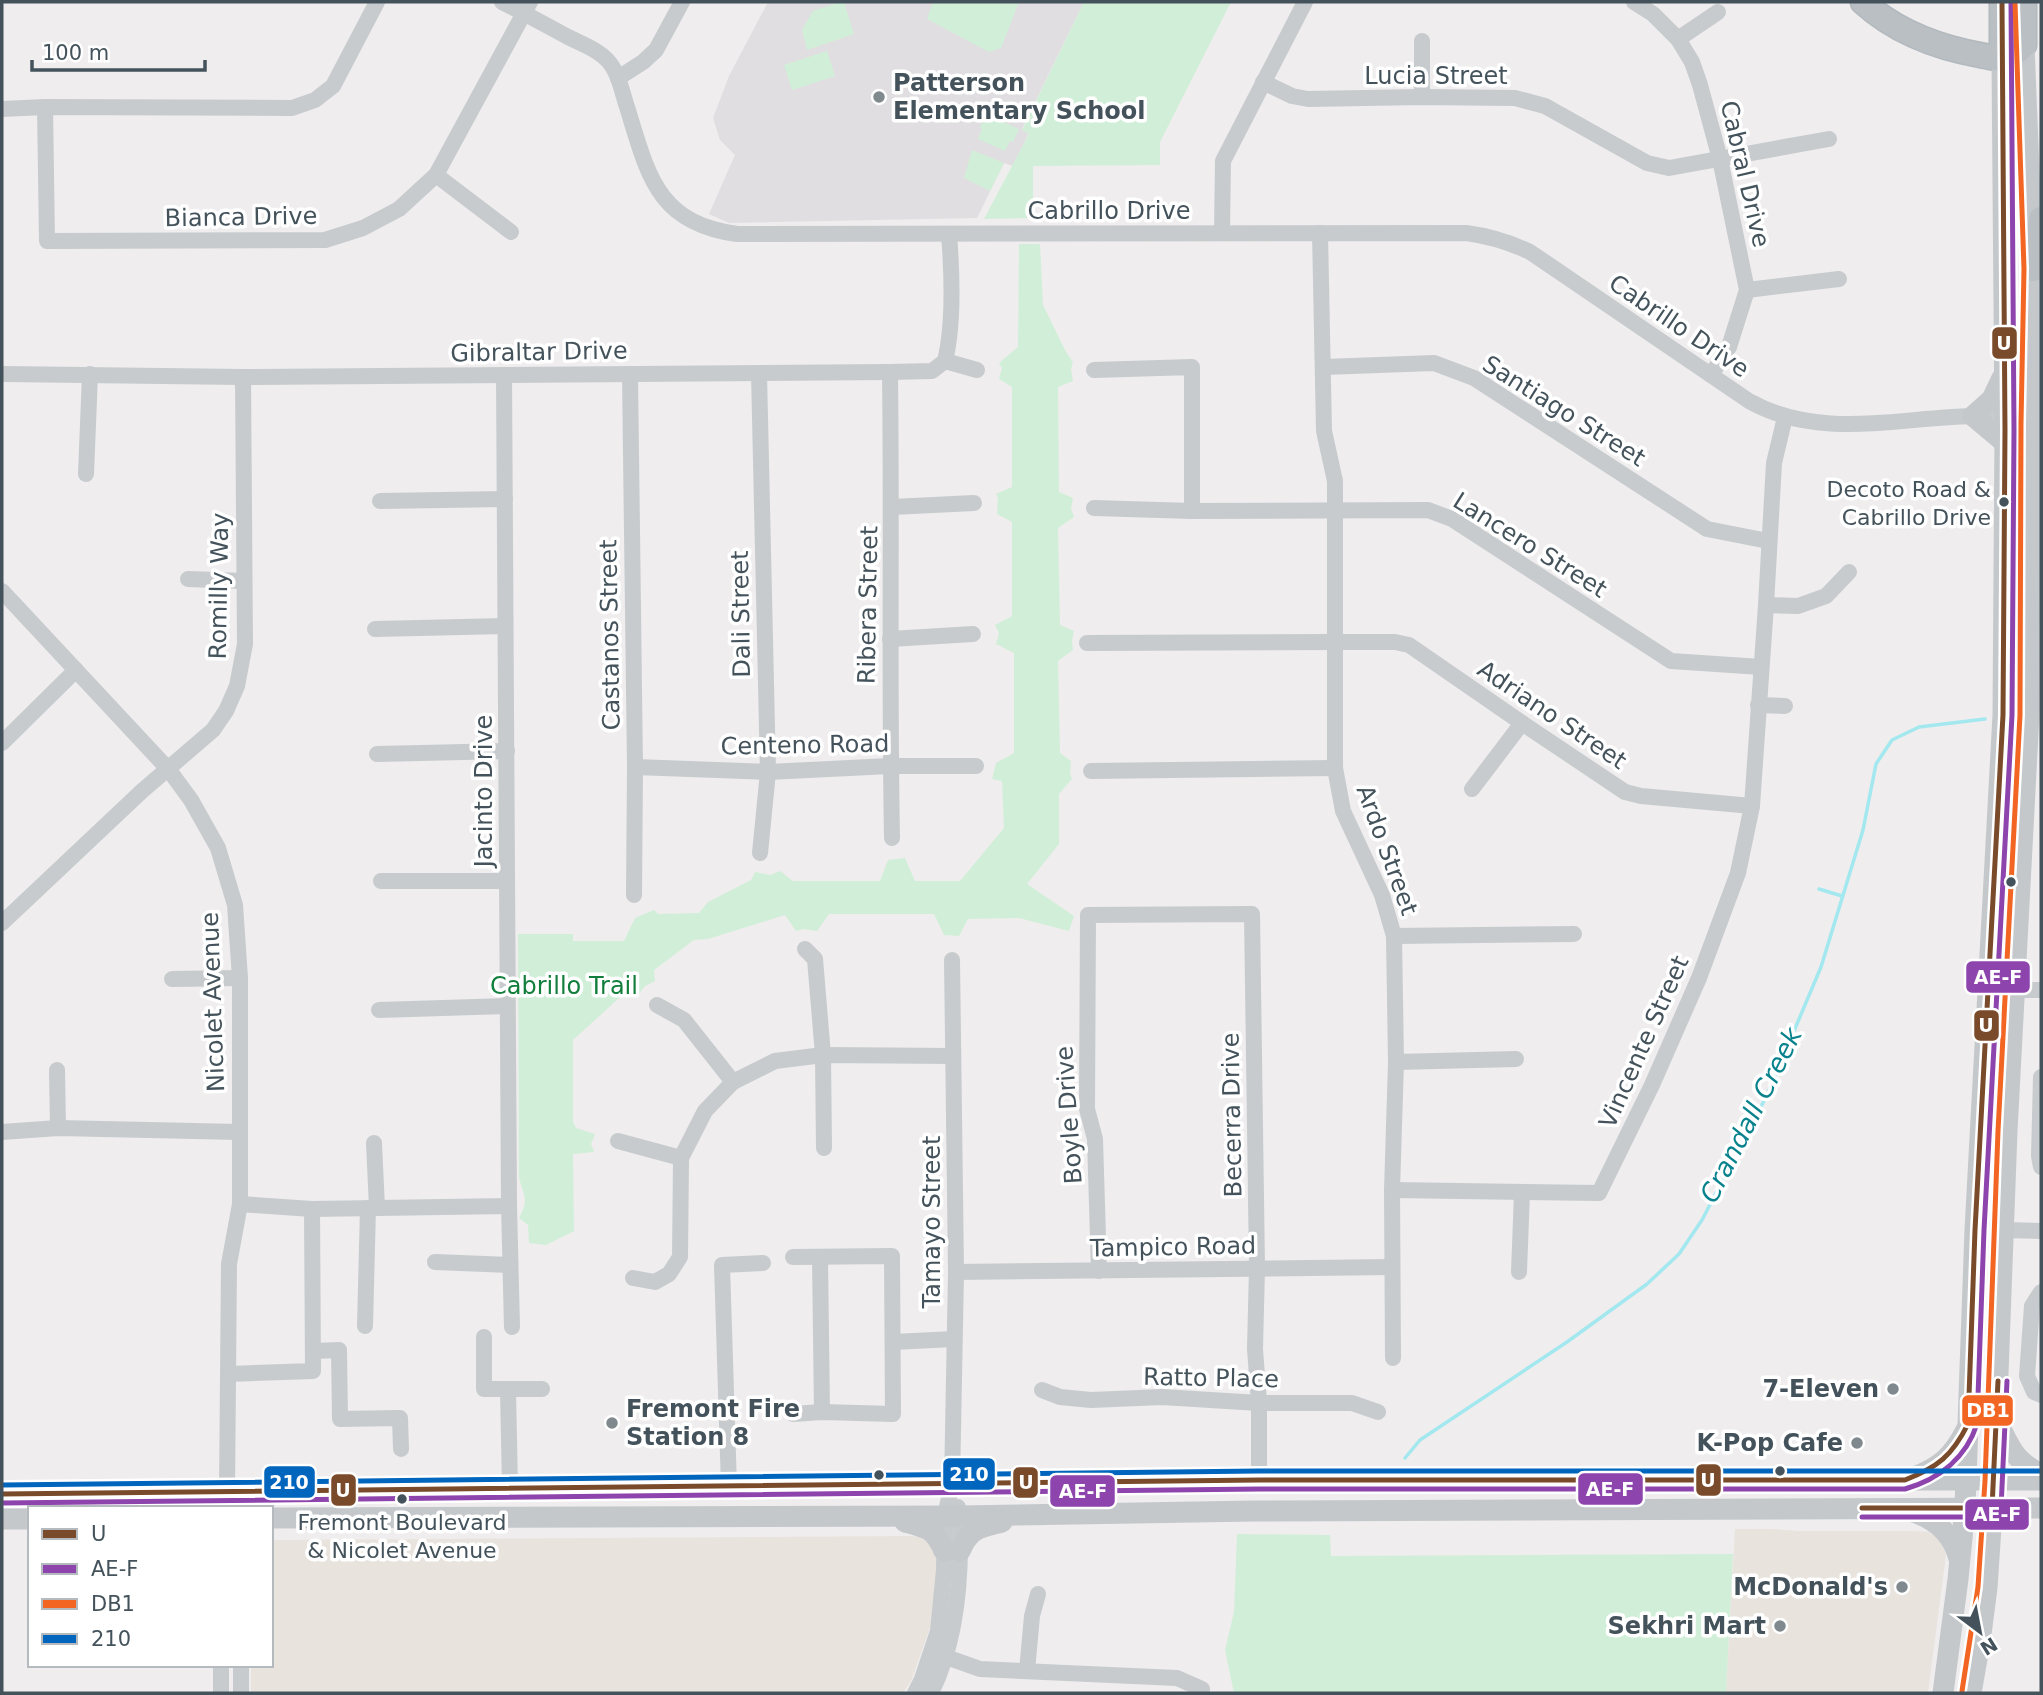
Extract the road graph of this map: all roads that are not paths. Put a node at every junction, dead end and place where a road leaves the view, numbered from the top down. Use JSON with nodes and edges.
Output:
{"nodes":[{"id":1,"x":377,"y":2,"type":"edge"},
{"id":2,"x":502,"y":2,"type":"edge"},
{"id":3,"x":682,"y":2,"type":"edge"},
{"id":4,"x":1306,"y":2,"type":"edge"},
{"id":5,"x":1634,"y":2,"type":"edge"},
{"id":6,"x":1863,"y":2,"type":"edge"},
{"id":7,"x":2002,"y":2,"type":"edge"},
{"id":8,"x":2024,"y":2,"type":"edge"},
{"id":9,"x":527,"y":8,"type":"edge"},
{"id":10,"x":1718,"y":12,"type":"dead end"},
{"id":11,"x":1678,"y":39,"type":"junction"},
{"id":12,"x":1422,"y":41,"type":"dead end"},
{"id":13,"x":2024,"y":45,"type":"junction"},
{"id":14,"x":2002,"y":58,"type":"junction"},
{"id":15,"x":618,"y":78,"type":"junction"},
{"id":16,"x":1263,"y":82,"type":"junction"},
{"id":17,"x":1422,"y":97,"type":"junction"},
{"id":18,"x":45,"y":107,"type":"junction"},
{"id":19,"x":2,"y":109,"type":"edge"},
{"id":20,"x":1829,"y":139,"type":"dead end"},
{"id":21,"x":1720,"y":159,"type":"junction"},
{"id":22,"x":436,"y":175,"type":"junction"},
{"id":23,"x":2041,"y":219,"type":"edge"},
{"id":24,"x":511,"y":232,"type":"dead end"},
{"id":25,"x":1222,"y":233,"type":"junction"},
{"id":26,"x":1320,"y":233,"type":"junction"},
{"id":27,"x":949,"y":234,"type":"junction"},
{"id":28,"x":2033,"y":269,"type":"junction"},
{"id":29,"x":1839,"y":279,"type":"dead end"},
{"id":30,"x":1747,"y":290,"type":"junction"},
{"id":31,"x":945,"y":361,"type":"junction"},
{"id":32,"x":1324,"y":367,"type":"junction"},
{"id":33,"x":977,"y":370,"type":"dead end"},
{"id":34,"x":1094,"y":370,"type":"dead end"},
{"id":35,"x":890,"y":372,"type":"junction"},
{"id":36,"x":759,"y":373,"type":"junction"},
{"id":37,"x":2004,"y":373,"type":"junction"},
{"id":38,"x":2,"y":374,"type":"edge"},
{"id":39,"x":90,"y":374,"type":"junction"},
{"id":40,"x":630,"y":374,"type":"junction"},
{"id":41,"x":504,"y":375,"type":"junction"},
{"id":42,"x":1711,"y":375,"type":"junction"},
{"id":43,"x":243,"y":377,"type":"junction"},
{"id":44,"x":1784,"y":416,"type":"junction"},
{"id":45,"x":1973,"y":416,"type":"junction"},
{"id":46,"x":2004,"y":419,"type":"junction"},
{"id":47,"x":2036,"y":424,"type":"edge"},
{"id":48,"x":2004,"y":442,"type":"junction"},
{"id":49,"x":86,"y":474,"type":"dead end"},
{"id":50,"x":505,"y":499,"type":"junction"},
{"id":51,"x":380,"y":501,"type":"dead end"},
{"id":52,"x":974,"y":503,"type":"dead end"},
{"id":53,"x":892,"y":507,"type":"junction"},
{"id":54,"x":1094,"y":508,"type":"dead end"},
{"id":55,"x":1192,"y":511,"type":"junction"},
{"id":56,"x":1334,"y":511,"type":"junction"},
{"id":57,"x":1768,"y":541,"type":"junction"},
{"id":58,"x":1849,"y":572,"type":"dead end"},
{"id":59,"x":188,"y":579,"type":"dead end"},
{"id":60,"x":244,"y":581,"type":"junction"},
{"id":61,"x":2,"y":591,"type":"edge"},
{"id":62,"x":1766,"y":606,"type":"junction"},
{"id":63,"x":505,"y":626,"type":"junction"},
{"id":64,"x":375,"y":629,"type":"dead end"},
{"id":65,"x":974,"y":634,"type":"dead end"},
{"id":66,"x":890,"y":639,"type":"junction"},
{"id":67,"x":1335,"y":642,"type":"junction"},
{"id":68,"x":1087,"y":643,"type":"dead end"},
{"id":69,"x":1761,"y":667,"type":"junction"},
{"id":70,"x":76,"y":670,"type":"junction"},
{"id":71,"x":1758,"y":705,"type":"junction"},
{"id":72,"x":1786,"y":706,"type":"dead end"},
{"id":73,"x":1522,"y":723,"type":"junction"},
{"id":74,"x":2,"y":743,"type":"edge"},
{"id":75,"x":507,"y":751,"type":"junction"},
{"id":76,"x":377,"y":754,"type":"dead end"},
{"id":77,"x":890,"y":766,"type":"junction"},
{"id":78,"x":976,"y":766,"type":"dead end"},
{"id":79,"x":635,"y":767,"type":"junction"},
{"id":80,"x":1335,"y":768,"type":"junction"},
{"id":81,"x":169,"y":770,"type":"junction"},
{"id":82,"x":1091,"y":771,"type":"dead end"},
{"id":83,"x":768,"y":772,"type":"junction"},
{"id":84,"x":1472,"y":789,"type":"dead end"},
{"id":85,"x":1752,"y":806,"type":"junction"},
{"id":86,"x":892,"y":838,"type":"dead end"},
{"id":87,"x":760,"y":853,"type":"dead end"},
{"id":88,"x":381,"y":881,"type":"dead end"},
{"id":89,"x":507,"y":881,"type":"junction"},
{"id":90,"x":634,"y":895,"type":"dead end"},
{"id":91,"x":1088,"y":915,"type":"joint"},
{"id":92,"x":2,"y":923,"type":"edge"},
{"id":93,"x":1574,"y":934,"type":"dead end"},
{"id":94,"x":1394,"y":936,"type":"junction"},
{"id":95,"x":805,"y":949,"type":"dead end"},
{"id":96,"x":952,"y":960,"type":"dead end"},
{"id":97,"x":240,"y":978,"type":"junction"},
{"id":98,"x":172,"y":979,"type":"dead end"},
{"id":99,"x":1989,"y":990,"type":"junction"},
{"id":100,"x":2015,"y":990,"type":"junction"},
{"id":101,"x":2041,"y":990,"type":"edge"},
{"id":102,"x":657,"y":1005,"type":"dead end"},
{"id":103,"x":507,"y":1006,"type":"junction"},
{"id":104,"x":379,"y":1010,"type":"dead end"},
{"id":105,"x":823,"y":1055,"type":"junction"},
{"id":106,"x":954,"y":1056,"type":"junction"},
{"id":107,"x":1516,"y":1059,"type":"dead end"},
{"id":108,"x":1396,"y":1062,"type":"junction"},
{"id":109,"x":57,"y":1070,"type":"dead end"},
{"id":110,"x":2041,"y":1077,"type":"edge"},
{"id":111,"x":733,"y":1082,"type":"junction"},
{"id":112,"x":58,"y":1128,"type":"junction"},
{"id":113,"x":2,"y":1132,"type":"edge"},
{"id":114,"x":239,"y":1132,"type":"junction"},
{"id":115,"x":618,"y":1141,"type":"dead end"},
{"id":116,"x":374,"y":1143,"type":"dead end"},
{"id":117,"x":824,"y":1148,"type":"dead end"},
{"id":118,"x":681,"y":1158,"type":"junction"},
{"id":119,"x":2041,"y":1167,"type":"edge"},
{"id":120,"x":1392,"y":1190,"type":"junction"},
{"id":121,"x":1522,"y":1192,"type":"junction"},
{"id":122,"x":240,"y":1204,"type":"junction"},
{"id":123,"x":509,"y":1206,"type":"junction"},
{"id":124,"x":372,"y":1208,"type":"junction"},
{"id":125,"x":312,"y":1209,"type":"junction"},
{"id":126,"x":2003,"y":1230,"type":"junction"},
{"id":127,"x":2041,"y":1231,"type":"edge"},
{"id":128,"x":793,"y":1257,"type":"dead end"},
{"id":129,"x":820,"y":1257,"type":"junction"},
{"id":130,"x":435,"y":1262,"type":"dead end"},
{"id":131,"x":763,"y":1263,"type":"dead end"},
{"id":132,"x":510,"y":1265,"type":"junction"},
{"id":133,"x":1392,"y":1267,"type":"junction"},
{"id":134,"x":1257,"y":1269,"type":"junction"},
{"id":135,"x":1100,"y":1270,"type":"junction"},
{"id":136,"x":956,"y":1272,"type":"junction"},
{"id":137,"x":1519,"y":1272,"type":"dead end"},
{"id":138,"x":633,"y":1278,"type":"dead end"},
{"id":139,"x":2041,"y":1292,"type":"edge"},
{"id":140,"x":365,"y":1326,"type":"dead end"},
{"id":141,"x":512,"y":1327,"type":"dead end"},
{"id":142,"x":484,"y":1337,"type":"dead end"},
{"id":143,"x":954,"y":1339,"type":"junction"},
{"id":144,"x":892,"y":1342,"type":"junction"},
{"id":145,"x":314,"y":1351,"type":"junction"},
{"id":146,"x":1393,"y":1358,"type":"dead end"},
{"id":147,"x":229,"y":1374,"type":"junction"},
{"id":148,"x":508,"y":1389,"type":"junction"},
{"id":149,"x":542,"y":1389,"type":"dead end"},
{"id":150,"x":1042,"y":1390,"type":"dead end"},
{"id":151,"x":2041,"y":1395,"type":"edge"},
{"id":152,"x":1259,"y":1402,"type":"junction"},
{"id":153,"x":822,"y":1412,"type":"junction"},
{"id":154,"x":1378,"y":1412,"type":"dead end"},
{"id":155,"x":793,"y":1414,"type":"dead end"},
{"id":156,"x":1996,"y":1419,"type":"junction"},
{"id":157,"x":1968,"y":1424,"type":"junction"},
{"id":158,"x":401,"y":1449,"type":"dead end"},
{"id":159,"x":2041,"y":1474,"type":"edge"},
{"id":160,"x":1259,"y":1480,"type":"junction"},
{"id":161,"x":1905,"y":1480,"type":"junction"},
{"id":162,"x":1966,"y":1480,"type":"junction"},
{"id":163,"x":2041,"y":1480,"type":"edge"},
{"id":164,"x":1994,"y":1481,"type":"junction"},
{"id":165,"x":952,"y":1484,"type":"junction"},
{"id":166,"x":729,"y":1487,"type":"junction"},
{"id":167,"x":510,"y":1489,"type":"junction"},
{"id":168,"x":2,"y":1494,"type":"edge"},
{"id":169,"x":228,"y":1503,"type":"edge"},
{"id":170,"x":1965,"y":1507,"type":"junction"},
{"id":171,"x":1901,"y":1508,"type":"junction"},
{"id":172,"x":1992,"y":1508,"type":"junction"},
{"id":173,"x":2041,"y":1508,"type":"edge"},
{"id":174,"x":1032,"y":1515,"type":"junction"},
{"id":175,"x":880,"y":1516,"type":"junction"},
{"id":176,"x":953,"y":1516,"type":"junction"},
{"id":177,"x":273,"y":1518,"type":"edge"},
{"id":178,"x":2,"y":1519,"type":"edge"},
{"id":179,"x":28,"y":1519,"type":"edge"},
{"id":180,"x":952,"y":1551,"type":"junction"},
{"id":181,"x":1960,"y":1560,"type":"junction"},
{"id":182,"x":1038,"y":1594,"type":"dead end"},
{"id":183,"x":939,"y":1654,"type":"junction"},
{"id":184,"x":221,"y":1667,"type":"edge"},
{"id":185,"x":241,"y":1667,"type":"edge"},
{"id":186,"x":1027,"y":1671,"type":"junction"},
{"id":187,"x":1202,"y":1689,"type":"dead end"},
{"id":188,"x":221,"y":1693,"type":"edge"},
{"id":189,"x":241,"y":1693,"type":"edge"},
{"id":190,"x":915,"y":1693,"type":"edge"},
{"id":191,"x":932,"y":1693,"type":"edge"},
{"id":192,"x":1943,"y":1693,"type":"edge"},
{"id":193,"x":1971,"y":1693,"type":"edge"}],
"edges":[{"from":1,"to":18,"type":"street"},
{"from":2,"to":9,"type":"street","name":"Cabrillo Drive"},
{"from":3,"to":15,"type":"street"},
{"from":4,"to":16,"type":"street"},
{"from":5,"to":11,"type":"street","name":"Cabral Drive"},
{"from":6,"to":14,"type":"highway"},
{"from":7,"to":14,"type":"highway"},
{"from":8,"to":13,"type":"highway"},
{"from":9,"to":15,"type":"street","name":"Cabrillo Drive"},
{"from":9,"to":22,"type":"street","name":"Bianca Drive"},
{"from":10,"to":11,"type":"street"},
{"from":11,"to":21,"type":"street","name":"Cabral Drive"},
{"from":12,"to":17,"type":"street"},
{"from":13,"to":14,"type":"highway"},
{"from":13,"to":28,"type":"main road"},
{"from":14,"to":37,"type":"main road"},
{"from":15,"to":27,"type":"street","name":"Cabrillo Drive"},
{"from":16,"to":17,"type":"street","name":"Lucia Street"},
{"from":16,"to":25,"type":"street"},
{"from":17,"to":21,"type":"street","name":"Lucia Street"},
{"from":18,"to":19,"type":"street"},
{"from":18,"to":22,"type":"street","name":"Bianca Drive"},
{"from":20,"to":21,"type":"street","name":"Lucia Street"},
{"from":21,"to":30,"type":"street","name":"Cabral Drive"},
{"from":22,"to":24,"type":"street"},
{"from":23,"to":28,"type":"highway"},
{"from":25,"to":26,"type":"street","name":"Cabrillo Drive"},
{"from":25,"to":27,"type":"street","name":"Cabrillo Drive"},
{"from":26,"to":32,"type":"street","name":"Ardo Street"},
{"from":26,"to":42,"type":"street","name":"Cabrillo Drive"},
{"from":27,"to":31,"type":"street"},
{"from":28,"to":47,"type":"main road"},
{"from":29,"to":30,"type":"street"},
{"from":30,"to":42,"type":"street","name":"Cabral Drive"},
{"from":31,"to":33,"type":"street"},
{"from":31,"to":35,"type":"street","name":"Gibraltar Drive"},
{"from":32,"to":56,"type":"street","name":"Ardo Street"},
{"from":32,"to":57,"type":"street","name":"Santiago Street"},
{"from":34,"to":55,"type":"street"},
{"from":35,"to":36,"type":"street","name":"Gibraltar Drive"},
{"from":35,"to":53,"type":"street","name":"Ribera Street"},
{"from":36,"to":40,"type":"street","name":"Gibraltar Drive"},
{"from":36,"to":83,"type":"street","name":"Dali Street"},
{"from":37,"to":45,"type":"main road"},
{"from":37,"to":46,"type":"main road"},
{"from":38,"to":39,"type":"street","name":"Gibraltar Drive"},
{"from":39,"to":43,"type":"street","name":"Gibraltar Drive"},
{"from":39,"to":49,"type":"street"},
{"from":40,"to":41,"type":"street","name":"Gibraltar Drive"},
{"from":40,"to":79,"type":"street","name":"Castanos Street"},
{"from":41,"to":43,"type":"street","name":"Gibraltar Drive"},
{"from":41,"to":50,"type":"street","name":"Jacinto Drive"},
{"from":42,"to":44,"type":"street","name":"Cabrillo Drive"},
{"from":43,"to":60,"type":"street","name":"Romilly Way"},
{"from":44,"to":45,"type":"street","name":"Cabrillo Drive"},
{"from":44,"to":57,"type":"street","name":"Vincente Street"},
{"from":45,"to":46,"type":"street","name":"Cabrillo Drive"},
{"from":45,"to":48,"type":"main road"},
{"from":46,"to":47,"type":"street","name":"Cabrillo Drive"},
{"from":46,"to":48,"type":"main road"},
{"from":47,"to":100,"type":"main road"},
{"from":48,"to":99,"type":"main road"},
{"from":50,"to":51,"type":"street"},
{"from":50,"to":63,"type":"street","name":"Jacinto Drive"},
{"from":52,"to":53,"type":"street"},
{"from":53,"to":66,"type":"street","name":"Ribera Street"},
{"from":54,"to":55,"type":"street","name":"Lancero Street"},
{"from":55,"to":56,"type":"street","name":"Lancero Street"},
{"from":56,"to":67,"type":"street","name":"Ardo Street"},
{"from":56,"to":69,"type":"street","name":"Lancero Street"},
{"from":57,"to":62,"type":"street","name":"Vincente Street"},
{"from":58,"to":62,"type":"street"},
{"from":59,"to":60,"type":"street"},
{"from":60,"to":81,"type":"street","name":"Romilly Way"},
{"from":61,"to":70,"type":"street","name":"Nicolet Avenue"},
{"from":62,"to":69,"type":"street","name":"Vincente Street"},
{"from":63,"to":64,"type":"street"},
{"from":63,"to":75,"type":"street","name":"Jacinto Drive"},
{"from":65,"to":66,"type":"street"},
{"from":66,"to":77,"type":"street","name":"Ribera Street"},
{"from":67,"to":68,"type":"street","name":"Adriano Street"},
{"from":67,"to":73,"type":"street","name":"Adriano Street"},
{"from":67,"to":80,"type":"street","name":"Ardo Street"},
{"from":69,"to":71,"type":"street","name":"Vincente Street"},
{"from":70,"to":74,"type":"street"},
{"from":70,"to":81,"type":"street","name":"Nicolet Avenue"},
{"from":71,"to":72,"type":"street"},
{"from":71,"to":85,"type":"street","name":"Vincente Street"},
{"from":73,"to":84,"type":"street"},
{"from":73,"to":85,"type":"street","name":"Adriano Street"},
{"from":75,"to":76,"type":"street"},
{"from":75,"to":89,"type":"street","name":"Jacinto Drive"},
{"from":77,"to":78,"type":"street","name":"Centeno Road"},
{"from":77,"to":83,"type":"street","name":"Centeno Road"},
{"from":77,"to":86,"type":"street","name":"Ribera Street"},
{"from":79,"to":83,"type":"street","name":"Centeno Road"},
{"from":79,"to":90,"type":"street","name":"Castanos Street"},
{"from":80,"to":82,"type":"street"},
{"from":80,"to":94,"type":"street","name":"Ardo Street"},
{"from":81,"to":92,"type":"street","name":"Romilly Way"},
{"from":81,"to":97,"type":"street","name":"Nicolet Avenue"},
{"from":83,"to":87,"type":"street","name":"Dali Street"},
{"from":85,"to":121,"type":"street","name":"Vincente Street"},
{"from":88,"to":89,"type":"street"},
{"from":89,"to":103,"type":"street","name":"Jacinto Drive"},
{"from":91,"to":134,"type":"street","name":"Becerra Drive"},
{"from":91,"to":135,"type":"street","name":"Boyle Drive"},
{"from":93,"to":94,"type":"street"},
{"from":94,"to":108,"type":"street","name":"Ardo Street"},
{"from":95,"to":105,"type":"street"},
{"from":96,"to":106,"type":"street","name":"Tamayo Street"},
{"from":97,"to":98,"type":"street"},
{"from":97,"to":114,"type":"street","name":"Nicolet Avenue"},
{"from":99,"to":100,"type":"street"},
{"from":99,"to":157,"type":"main road"},
{"from":100,"to":101,"type":"street"},
{"from":100,"to":126,"type":"main road"},
{"from":102,"to":111,"type":"street"},
{"from":103,"to":104,"type":"street"},
{"from":103,"to":123,"type":"street","name":"Jacinto Drive"},
{"from":105,"to":106,"type":"street"},
{"from":105,"to":111,"type":"street"},
{"from":105,"to":117,"type":"street"},
{"from":106,"to":136,"type":"street","name":"Tamayo Street"},
{"from":107,"to":108,"type":"street"},
{"from":108,"to":120,"type":"street","name":"Ardo Street"},
{"from":109,"to":112,"type":"street"},
{"from":110,"to":119,"type":"street"},
{"from":111,"to":118,"type":"street"},
{"from":112,"to":113,"type":"street"},
{"from":112,"to":114,"type":"street"},
{"from":114,"to":122,"type":"street","name":"Nicolet Avenue"},
{"from":115,"to":118,"type":"street"},
{"from":116,"to":124,"type":"street"},
{"from":118,"to":138,"type":"street"},
{"from":120,"to":121,"type":"street","name":"Vincente Street"},
{"from":120,"to":133,"type":"street","name":"Ardo Street"},
{"from":121,"to":137,"type":"street"},
{"from":122,"to":125,"type":"street"},
{"from":122,"to":147,"type":"street","name":"Nicolet Avenue"},
{"from":123,"to":124,"type":"street"},
{"from":123,"to":132,"type":"street","name":"Jacinto Drive"},
{"from":124,"to":125,"type":"street"},
{"from":124,"to":140,"type":"street"},
{"from":125,"to":145,"type":"street"},
{"from":126,"to":127,"type":"street"},
{"from":126,"to":156,"type":"main road"},
{"from":128,"to":129,"type":"street"},
{"from":129,"to":144,"type":"street"},
{"from":129,"to":153,"type":"street"},
{"from":130,"to":132,"type":"street"},
{"from":131,"to":166,"type":"street"},
{"from":132,"to":141,"type":"street","name":"Jacinto Drive"},
{"from":133,"to":134,"type":"street","name":"Tampico Road"},
{"from":133,"to":146,"type":"street","name":"Ardo Street"},
{"from":134,"to":135,"type":"street","name":"Tampico Road"},
{"from":134,"to":152,"type":"street","name":"Becerra Drive"},
{"from":135,"to":136,"type":"street","name":"Tampico Road"},
{"from":136,"to":143,"type":"street","name":"Tamayo Street"},
{"from":139,"to":151,"type":"street"},
{"from":142,"to":148,"type":"street"},
{"from":143,"to":144,"type":"street"},
{"from":143,"to":165,"type":"street","name":"Tamayo Street"},
{"from":144,"to":153,"type":"street"},
{"from":145,"to":147,"type":"street"},
{"from":145,"to":158,"type":"street"},
{"from":147,"to":169,"type":"street","name":"Nicolet Avenue"},
{"from":148,"to":149,"type":"street"},
{"from":148,"to":167,"type":"street"},
{"from":150,"to":152,"type":"street","name":"Ratto Place"},
{"from":152,"to":154,"type":"street","name":"Ratto Place"},
{"from":152,"to":160,"type":"street","name":"Becerra Drive"},
{"from":153,"to":155,"type":"street"},
{"from":156,"to":159,"type":"main road"},
{"from":156,"to":164,"type":"main road"},
{"from":157,"to":161,"type":"main road"},
{"from":157,"to":162,"type":"main road"},
{"from":160,"to":161,"type":"main road"},
{"from":160,"to":165,"type":"main road"},
{"from":161,"to":162,"type":"main road"},
{"from":162,"to":164,"type":"main road"},
{"from":162,"to":170,"type":"main road"},
{"from":163,"to":164,"type":"main road"},
{"from":164,"to":172,"type":"main road"},
{"from":165,"to":166,"type":"main road"},
{"from":165,"to":176,"type":"street","name":"Tamayo Street"},
{"from":166,"to":167,"type":"main road"},
{"from":167,"to":169,"type":"main road"},
{"from":168,"to":169,"type":"main road"},
{"from":170,"to":171,"type":"main road"},
{"from":170,"to":172,"type":"main road"},
{"from":170,"to":181,"type":"main road"},
{"from":171,"to":174,"type":"main road"},
{"from":171,"to":181,"type":"main road"},
{"from":172,"to":173,"type":"main road"},
{"from":172,"to":193,"type":"main road"},
{"from":174,"to":176,"type":"main road"},
{"from":174,"to":180,"type":"main road"},
{"from":175,"to":176,"type":"main road"},
{"from":175,"to":177,"type":"main road"},
{"from":175,"to":180,"type":"main road"},
{"from":176,"to":180,"type":"street","name":"Tamayo Street"},
{"from":178,"to":179,"type":"main road"},
{"from":180,"to":183,"type":"street","name":"Tamayo Street"},
{"from":181,"to":192,"type":"main road"},
{"from":182,"to":186,"type":"street"},
{"from":183,"to":186,"type":"street"},
{"from":183,"to":190,"type":"street","name":"Tamayo Street"},
{"from":183,"to":191,"type":"street","name":"Tamayo Street"},
{"from":184,"to":188,"type":"street"},
{"from":185,"to":189,"type":"street"},
{"from":186,"to":187,"type":"street"}]}
